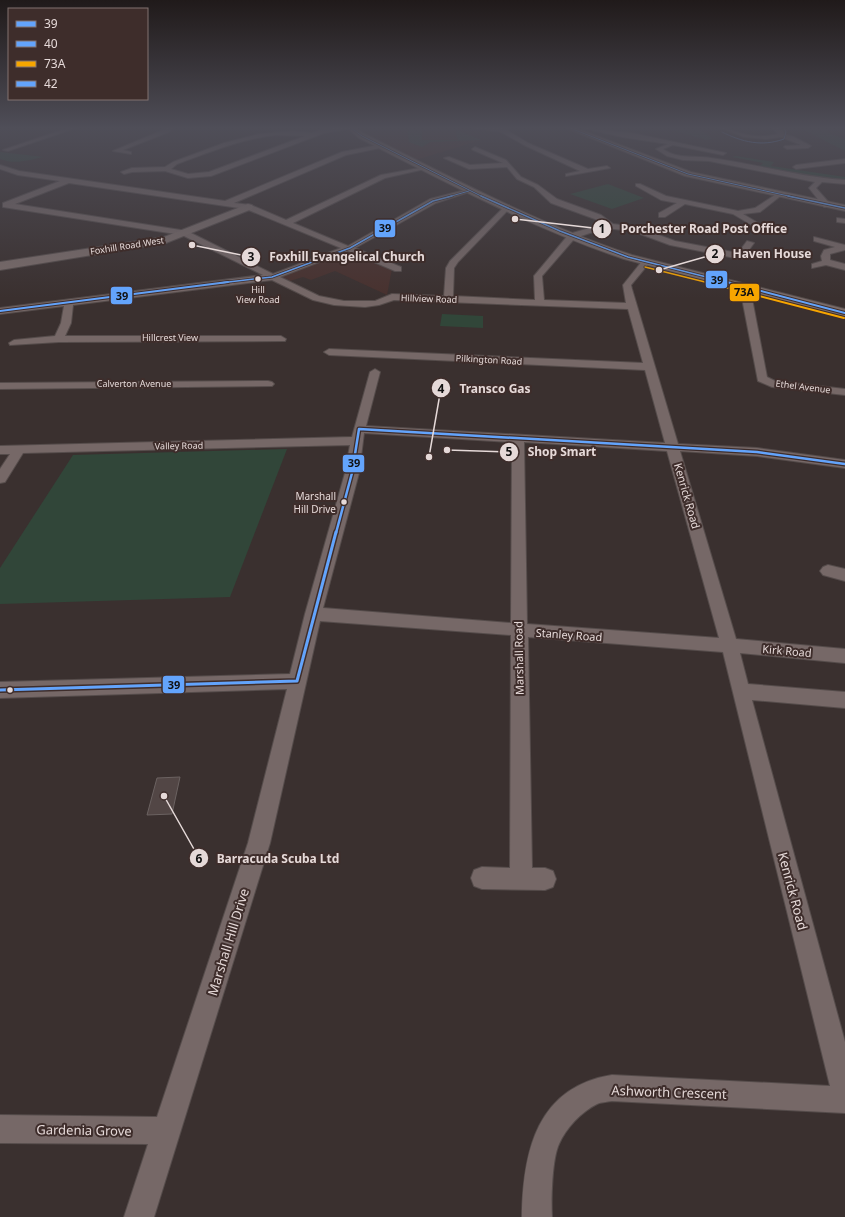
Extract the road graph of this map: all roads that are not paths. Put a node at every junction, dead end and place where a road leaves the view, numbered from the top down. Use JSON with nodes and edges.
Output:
{"nodes":[{"id":1,"x":58,"y":185,"type":"edge"},
{"id":2,"x":103,"y":185,"type":"edge"},
{"id":3,"x":269,"y":185,"type":"edge"},
{"id":4,"x":365,"y":185,"type":"edge"},
{"id":5,"x":457,"y":185,"type":"edge"},
{"id":6,"x":533,"y":185,"type":"edge"},
{"id":7,"x":638,"y":185,"type":"dead end"},
{"id":8,"x":736,"y":185,"type":"edge"},
{"id":9,"x":816,"y":185,"type":"edge"},
{"id":10,"x":469,"y":191,"type":"junction"},
{"id":11,"x":780,"y":194,"type":"junction"},
{"id":12,"x":684,"y":202,"type":"junction"},
{"id":13,"x":227,"y":203,"type":"junction"},
{"id":14,"x":827,"y":205,"type":"junction"},
{"id":15,"x":3,"y":206,"type":"edge"},
{"id":16,"x":248,"y":207,"type":"junction"},
{"id":17,"x":506,"y":207,"type":"junction"},
{"id":18,"x":845,"y":208,"type":"edge"},
{"id":19,"x":736,"y":213,"type":"junction"},
{"id":20,"x":662,"y":216,"type":"dead end"},
{"id":21,"x":288,"y":222,"type":"junction"},
{"id":22,"x":611,"y":226,"type":"junction"},
{"id":23,"x":760,"y":228,"type":"dead end"},
{"id":24,"x":184,"y":234,"type":"junction"},
{"id":25,"x":572,"y":236,"type":"junction"},
{"id":26,"x":817,"y":239,"type":"dead end"},
{"id":27,"x":750,"y":243,"type":"dead end"},
{"id":28,"x":347,"y":247,"type":"junction"},
{"id":29,"x":844,"y":247,"type":"edge"},
{"id":30,"x":646,"y":262,"type":"junction"},
{"id":31,"x":826,"y":262,"type":"junction"},
{"id":32,"x":0,"y":266,"type":"edge"},
{"id":33,"x":815,"y":266,"type":"dead end"},
{"id":34,"x":845,"y":267,"type":"edge"},
{"id":35,"x":398,"y":269,"type":"dead end"},
{"id":36,"x":272,"y":277,"type":"junction"},
{"id":37,"x":745,"y":288,"type":"junction"},
{"id":38,"x":448,"y":299,"type":"junction"},
{"id":39,"x":69,"y":302,"type":"junction"},
{"id":40,"x":540,"y":302,"type":"junction"},
{"id":41,"x":632,"y":306,"type":"junction"},
{"id":42,"x":0,"y":311,"type":"edge"},
{"id":43,"x":845,"y":313,"type":"edge"},
{"id":44,"x":281,"y":338,"type":"dead end"},
{"id":45,"x":59,"y":340,"type":"junction"},
{"id":46,"x":14,"y":344,"type":"dead end"},
{"id":47,"x":329,"y":352,"type":"dead end"},
{"id":48,"x":650,"y":367,"type":"junction"},
{"id":49,"x":375,"y":372,"type":"dead end"},
{"id":50,"x":268,"y":384,"type":"dead end"},
{"id":51,"x":0,"y":386,"type":"edge"},
{"id":52,"x":845,"y":392,"type":"edge"},
{"id":53,"x":358,"y":435,"type":"junction"},
{"id":54,"x":518,"y":438,"type":"junction"},
{"id":55,"x":673,"y":447,"type":"junction"},
{"id":56,"x":0,"y":450,"type":"edge"},
{"id":57,"x":19,"y":450,"type":"junction"},
{"id":58,"x":845,"y":464,"type":"edge"},
{"id":59,"x":0,"y":480,"type":"edge"},
{"id":60,"x":828,"y":572,"type":"dead end"},
{"id":61,"x":845,"y":575,"type":"edge"},
{"id":62,"x":313,"y":614,"type":"junction"},
{"id":63,"x":519,"y":631,"type":"junction"},
{"id":64,"x":730,"y":646,"type":"junction"},
{"id":65,"x":845,"y":656,"type":"edge"},
{"id":66,"x":297,"y":681,"type":"junction"},
{"id":67,"x":0,"y":690,"type":"edge"},
{"id":68,"x":741,"y":691,"type":"junction"},
{"id":69,"x":845,"y":700,"type":"edge"},
{"id":70,"x":482,"y":878,"type":"dead end"},
{"id":71,"x":521,"y":878,"type":"junction"},
{"id":72,"x":545,"y":879,"type":"dead end"},
{"id":73,"x":845,"y":1091,"type":"edge"},
{"id":74,"x":845,"y":1100,"type":"edge"},
{"id":75,"x":0,"y":1129,"type":"edge"},
{"id":76,"x":168,"y":1131,"type":"junction"},
{"id":77,"x":139,"y":1217,"type":"edge"},
{"id":78,"x":537,"y":1217,"type":"edge"}],
"edges":[{"from":1,"to":15,"type":"street"},
{"from":2,"to":13,"type":"street"},
{"from":3,"to":13,"type":"street"},
{"from":4,"to":21,"type":"street"},
{"from":5,"to":10,"type":"street"},
{"from":6,"to":22,"type":"street"},
{"from":7,"to":12,"type":"street"},
{"from":8,"to":11,"type":"street"},
{"from":9,"to":14,"type":"street"},
{"from":10,"to":17,"type":"street"},
{"from":10,"to":28,"type":"street"},
{"from":11,"to":14,"type":"street"},
{"from":11,"to":19,"type":"street"},
{"from":12,"to":19,"type":"street"},
{"from":12,"to":20,"type":"street"},
{"from":13,"to":16,"type":"street"},
{"from":14,"to":18,"type":"street"},
{"from":15,"to":24,"type":"street","name":"Hillview Road"},
{"from":16,"to":21,"type":"street"},
{"from":16,"to":24,"type":"street","name":"Foxhill Road West"},
{"from":17,"to":25,"type":"street"},
{"from":17,"to":38,"type":"street"},
{"from":19,"to":23,"type":"street"},
{"from":21,"to":28,"type":"street"},
{"from":22,"to":25,"type":"street"},
{"from":22,"to":27,"type":"street"},
{"from":24,"to":32,"type":"street","name":"Foxhill Road West"},
{"from":24,"to":36,"type":"street","name":"Hillview Road"},
{"from":25,"to":30,"type":"street"},
{"from":25,"to":40,"type":"street"},
{"from":26,"to":29,"type":"street"},
{"from":28,"to":35,"type":"street"},
{"from":28,"to":36,"type":"street"},
{"from":29,"to":31,"type":"street"},
{"from":30,"to":37,"type":"street"},
{"from":30,"to":41,"type":"street","name":"Kenrick Road"},
{"from":31,"to":33,"type":"street"},
{"from":31,"to":34,"type":"street"},
{"from":36,"to":38,"type":"street","name":"Hillview Road"},
{"from":36,"to":39,"type":"street"},
{"from":37,"to":43,"type":"street"},
{"from":37,"to":52,"type":"street","name":"Ethel Avenue"},
{"from":38,"to":40,"type":"street","name":"Hillview Road"},
{"from":39,"to":42,"type":"street"},
{"from":39,"to":45,"type":"street"},
{"from":40,"to":41,"type":"street","name":"Hillview Road"},
{"from":41,"to":48,"type":"street","name":"Kenrick Road"},
{"from":44,"to":45,"type":"street","name":"Hillcrest View"},
{"from":45,"to":46,"type":"street","name":"Hillcrest View"},
{"from":47,"to":48,"type":"street","name":"Pilkington Road"},
{"from":48,"to":55,"type":"street","name":"Kenrick Road"},
{"from":49,"to":53,"type":"street","name":"Marshall Hill Drive"},
{"from":50,"to":51,"type":"street","name":"Calverton Avenue"},
{"from":53,"to":54,"type":"street","name":"Valley Road"},
{"from":53,"to":57,"type":"street","name":"Valley Road"},
{"from":53,"to":62,"type":"street","name":"Marshall Hill Drive"},
{"from":54,"to":55,"type":"street","name":"Valley Road"},
{"from":54,"to":63,"type":"street","name":"Marshall Road"},
{"from":55,"to":58,"type":"street","name":"Valley Road"},
{"from":55,"to":64,"type":"street","name":"Kenrick Road"},
{"from":56,"to":57,"type":"street","name":"Valley Road"},
{"from":57,"to":59,"type":"street"},
{"from":60,"to":61,"type":"street"},
{"from":62,"to":63,"type":"street","name":"Stanley Road"},
{"from":62,"to":66,"type":"street","name":"Marshall Hill Drive"},
{"from":63,"to":64,"type":"street","name":"Stanley Road"},
{"from":63,"to":71,"type":"street","name":"Marshall Road"},
{"from":64,"to":65,"type":"street","name":"Kirk Road"},
{"from":64,"to":68,"type":"street","name":"Kenrick Road"},
{"from":66,"to":67,"type":"street"},
{"from":66,"to":76,"type":"street","name":"Marshall Hill Drive"},
{"from":68,"to":69,"type":"street"},
{"from":68,"to":73,"type":"street","name":"Kenrick Road"},
{"from":70,"to":71,"type":"street"},
{"from":71,"to":72,"type":"street"},
{"from":74,"to":78,"type":"street","name":"Ashworth Crescent"},
{"from":75,"to":76,"type":"street","name":"Gardenia Grove"},
{"from":76,"to":77,"type":"street","name":"Marshall Hill Drive"}]}
